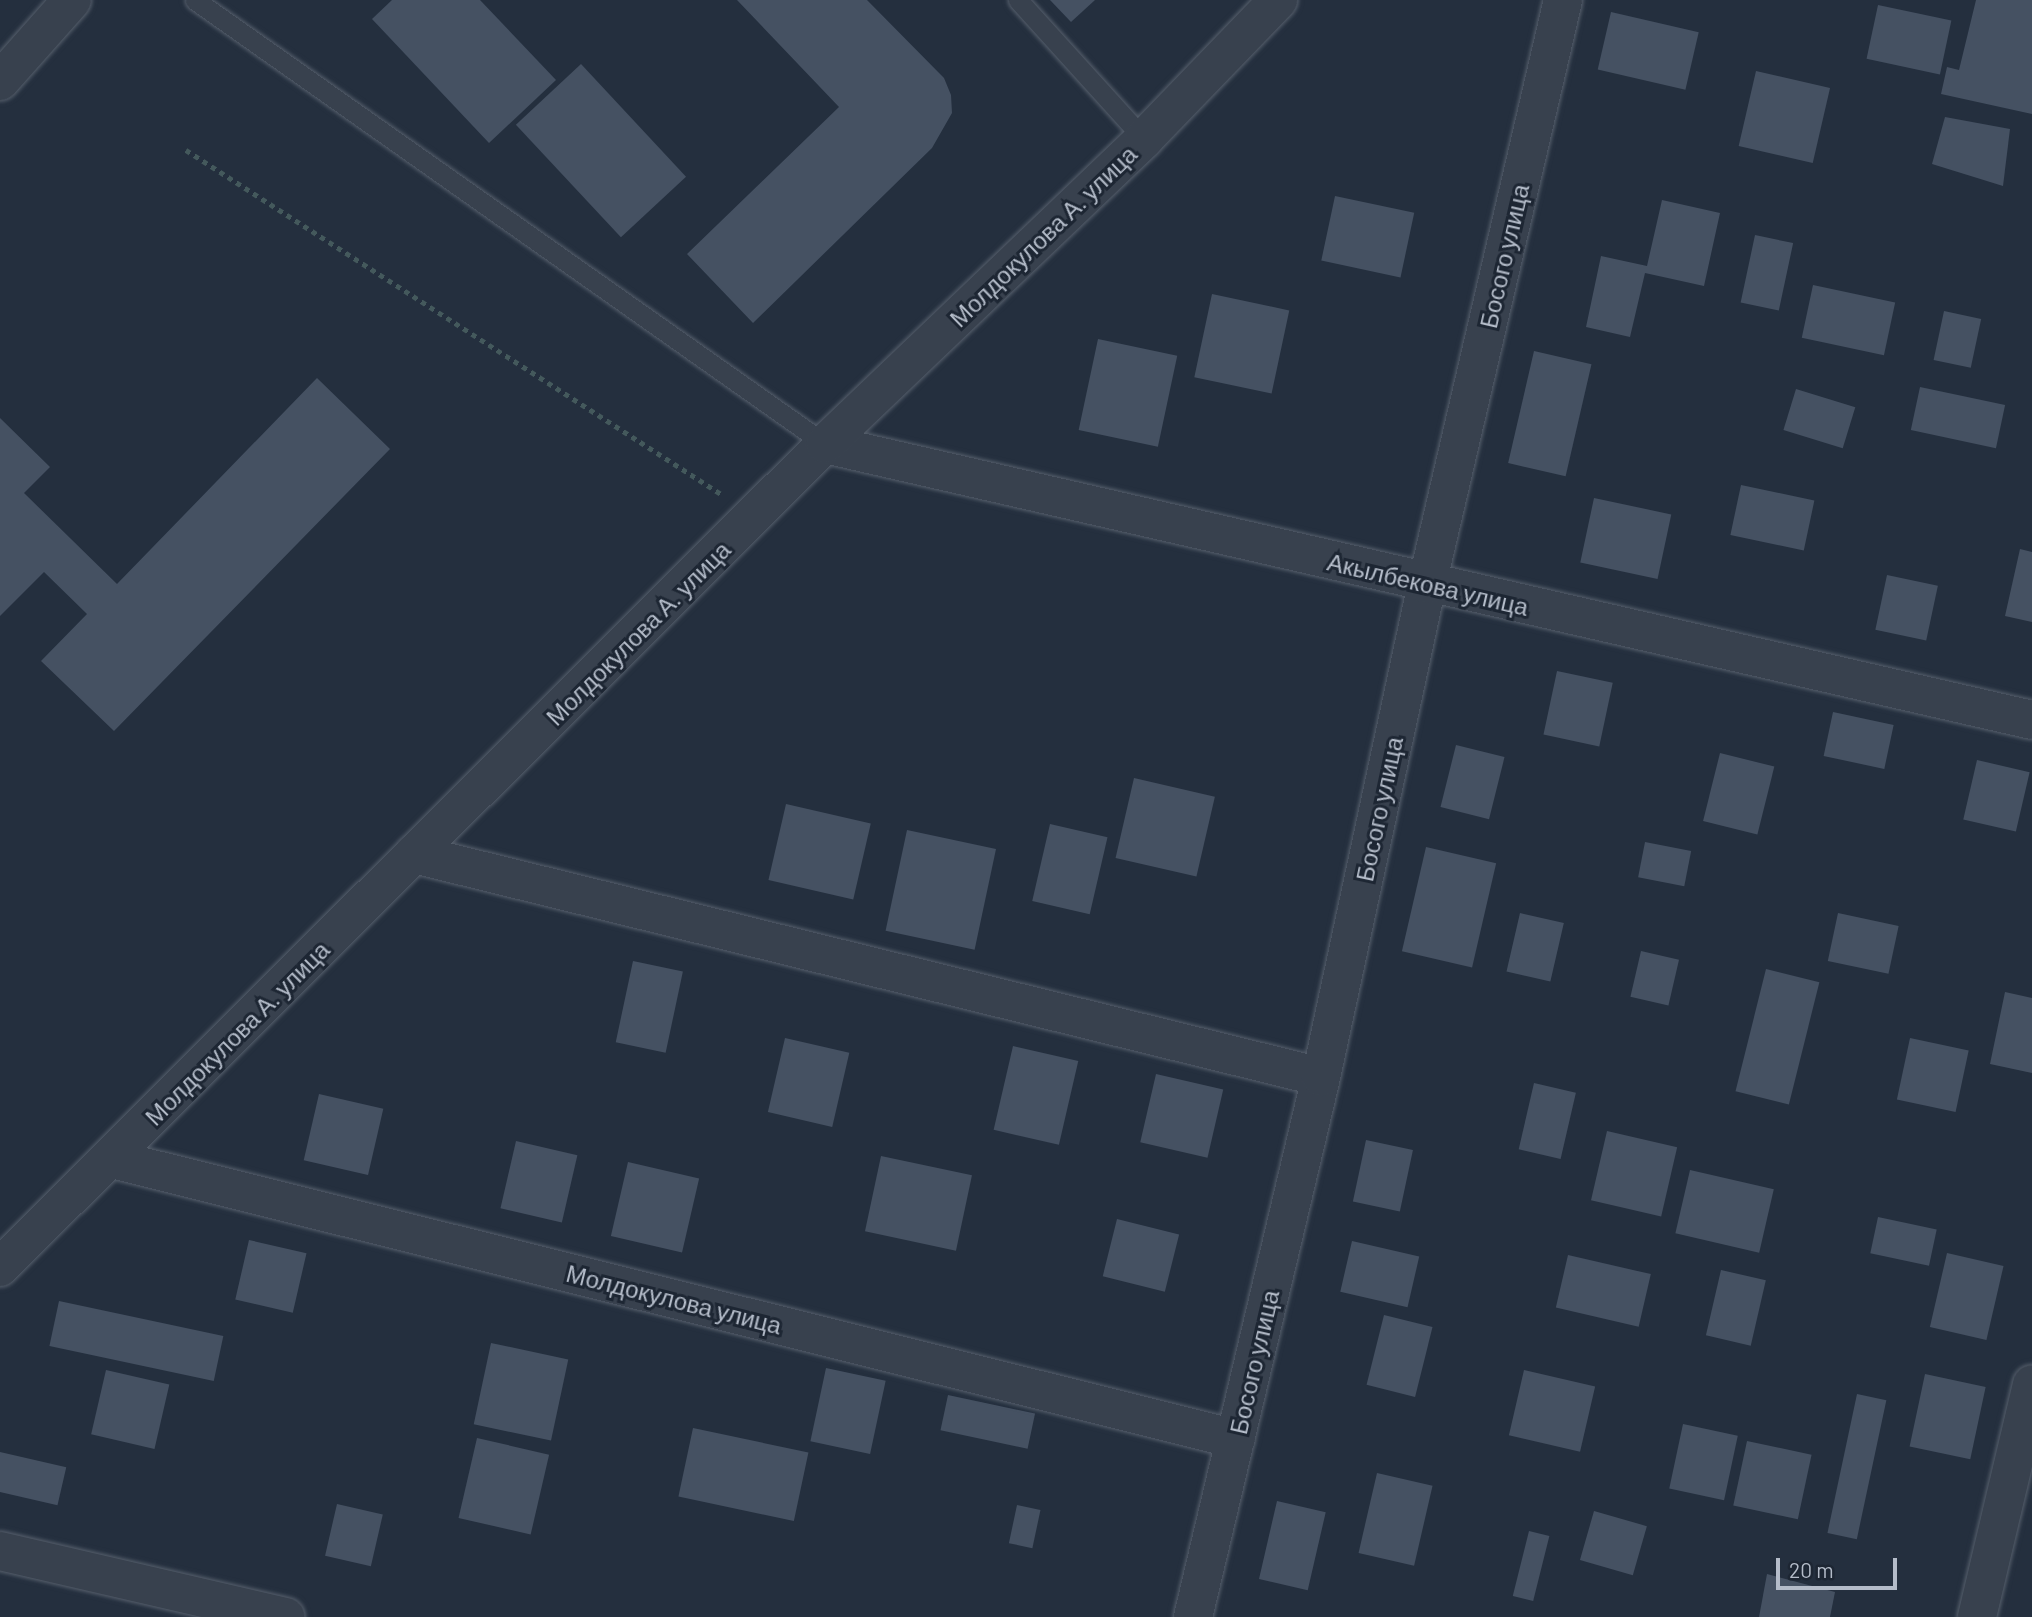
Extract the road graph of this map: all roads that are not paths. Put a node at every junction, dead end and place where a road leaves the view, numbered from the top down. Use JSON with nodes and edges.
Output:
{"nodes":[{"id":1,"x":72,"y":0,"type":"edge"},
{"id":2,"x":195,"y":0,"type":"edge"},
{"id":3,"x":1018,"y":0,"type":"edge"},
{"id":4,"x":1278,"y":0,"type":"edge"},
{"id":5,"x":1563,"y":0,"type":"edge"},
{"id":6,"x":0,"y":81,"type":"edge"},
{"id":7,"x":1144,"y":139,"type":"junction"},
{"id":8,"x":825,"y":444,"type":"junction"},
{"id":9,"x":1427,"y":584,"type":"junction"},
{"id":10,"x":2032,"y":720,"type":"edge"},
{"id":11,"x":414,"y":854,"type":"junction"},
{"id":12,"x":1321,"y":1077,"type":"junction"},
{"id":13,"x":112,"y":1159,"type":"junction"},
{"id":14,"x":0,"y":1268,"type":"edge"},
{"id":15,"x":2032,"y":1384,"type":"edge"},
{"id":16,"x":1236,"y":1439,"type":"junction"},
{"id":17,"x":0,"y":1550,"type":"edge"},
{"id":18,"x":285,"y":1617,"type":"edge"},
{"id":19,"x":1193,"y":1617,"type":"edge"},
{"id":20,"x":1977,"y":1617,"type":"edge"}],
"edges":[{"from":1,"to":6,"type":"street"},
{"from":2,"to":8,"type":"lane"},
{"from":3,"to":7,"type":"lane"},
{"from":4,"to":7,"type":"street","name":"Молдокулова А. улица"},
{"from":5,"to":9,"type":"street","name":"Босого улица"},
{"from":7,"to":8,"type":"street","name":"Молдокулова А. улица"},
{"from":8,"to":9,"type":"street","name":"Акылбекова улица"},
{"from":8,"to":11,"type":"street","name":"Молдокулова А. улица"},
{"from":9,"to":10,"type":"street","name":"Акылбекова улица"},
{"from":9,"to":12,"type":"street","name":"Босого улица"},
{"from":11,"to":12,"type":"street"},
{"from":11,"to":13,"type":"street","name":"Молдокулова А. улица"},
{"from":12,"to":16,"type":"street","name":"Босого улица"},
{"from":13,"to":14,"type":"street","name":"Молдокулова А. улица"},
{"from":13,"to":16,"type":"street","name":"Молдокулова улица"},
{"from":15,"to":20,"type":"street"},
{"from":16,"to":19,"type":"street","name":"Босого улица"},
{"from":17,"to":18,"type":"street"}]}
